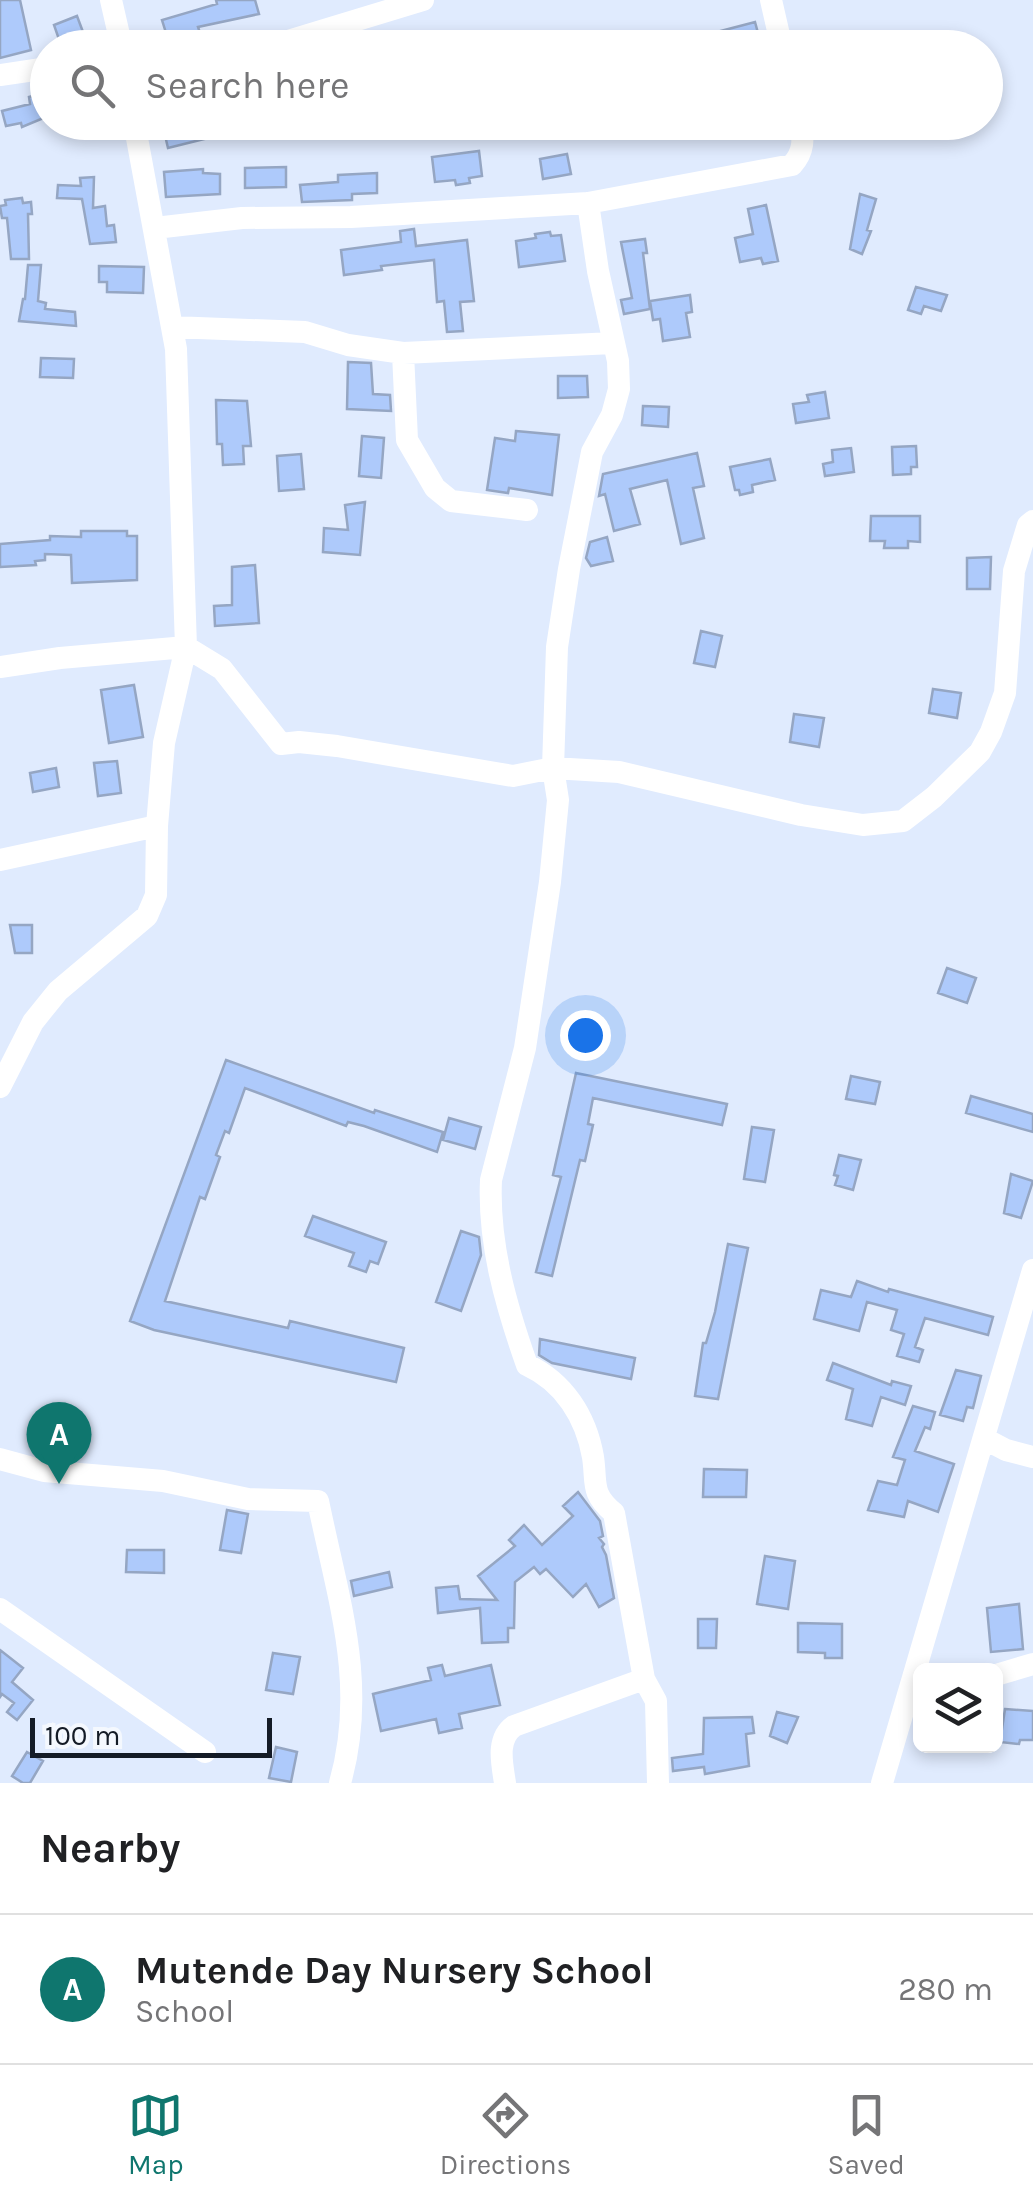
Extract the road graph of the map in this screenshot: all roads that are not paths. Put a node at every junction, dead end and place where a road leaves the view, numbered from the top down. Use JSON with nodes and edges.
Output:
{"nodes":[{"id":1,"x":111,"y":0,"type":"edge"},
{"id":2,"x":423,"y":0,"type":"edge"},
{"id":3,"x":771,"y":0,"type":"edge"},
{"id":4,"x":118,"y":30,"type":"edge"},
{"id":5,"x":324,"y":30,"type":"edge"},
{"id":6,"x":778,"y":30,"type":"edge"},
{"id":7,"x":30,"y":71,"type":"edge"},
{"id":8,"x":0,"y":76,"type":"edge"},
{"id":9,"x":137,"y":140,"type":"edge"},
{"id":10,"x":803,"y":140,"type":"edge"},
{"id":11,"x":588,"y":202,"type":"junction"},
{"id":12,"x":154,"y":228,"type":"junction"},
{"id":13,"x":172,"y":328,"type":"junction"},
{"id":14,"x":613,"y":342,"type":"junction"},
{"id":15,"x":402,"y":354,"type":"junction"},
{"id":16,"x":527,"y":510,"type":"dead end"},
{"id":17,"x":1033,"y":521,"type":"edge"},
{"id":18,"x":186,"y":648,"type":"junction"},
{"id":19,"x":0,"y":667,"type":"edge"},
{"id":20,"x":553,"y":768,"type":"junction"},
{"id":21,"x":156,"y":826,"type":"junction"},
{"id":22,"x":0,"y":860,"type":"edge"},
{"id":23,"x":0,"y":1087,"type":"edge"},
{"id":24,"x":1033,"y":1270,"type":"edge"},
{"id":25,"x":985,"y":1439,"type":"junction"},
{"id":26,"x":1033,"y":1456,"type":"edge"},
{"id":27,"x":0,"y":1458,"type":"edge"},
{"id":28,"x":0,"y":1609,"type":"edge"},
{"id":29,"x":928,"y":1663,"type":"edge"},
{"id":30,"x":1033,"y":1664,"type":"edge"},
{"id":31,"x":1003,"y":1673,"type":"edge"},
{"id":32,"x":644,"y":1679,"type":"junction"},
{"id":33,"x":913,"y":1704,"type":"edge"},
{"id":34,"x":205,"y":1752,"type":"dead end"},
{"id":35,"x":340,"y":1783,"type":"edge"},
{"id":36,"x":504,"y":1783,"type":"edge"},
{"id":37,"x":658,"y":1783,"type":"edge"},
{"id":38,"x":882,"y":1783,"type":"edge"}],
"edges":[{"from":1,"to":4,"type":"street"},
{"from":2,"to":5,"type":"street"},
{"from":3,"to":6,"type":"street"},
{"from":7,"to":8,"type":"street"},
{"from":9,"to":12,"type":"street"},
{"from":10,"to":11,"type":"street"},
{"from":11,"to":12,"type":"street"},
{"from":11,"to":14,"type":"street"},
{"from":12,"to":13,"type":"street"},
{"from":13,"to":15,"type":"street"},
{"from":13,"to":18,"type":"street"},
{"from":14,"to":15,"type":"street"},
{"from":14,"to":20,"type":"street"},
{"from":15,"to":16,"type":"street"},
{"from":17,"to":20,"type":"street"},
{"from":18,"to":19,"type":"street"},
{"from":18,"to":20,"type":"street"},
{"from":18,"to":21,"type":"street"},
{"from":20,"to":32,"type":"street"},
{"from":21,"to":22,"type":"street"},
{"from":21,"to":23,"type":"street"},
{"from":24,"to":25,"type":"street"},
{"from":25,"to":26,"type":"street"},
{"from":25,"to":29,"type":"street"},
{"from":27,"to":35,"type":"street"},
{"from":28,"to":34,"type":"street"},
{"from":30,"to":31,"type":"street"},
{"from":32,"to":36,"type":"street"},
{"from":32,"to":37,"type":"street"},
{"from":33,"to":38,"type":"street"}]}
